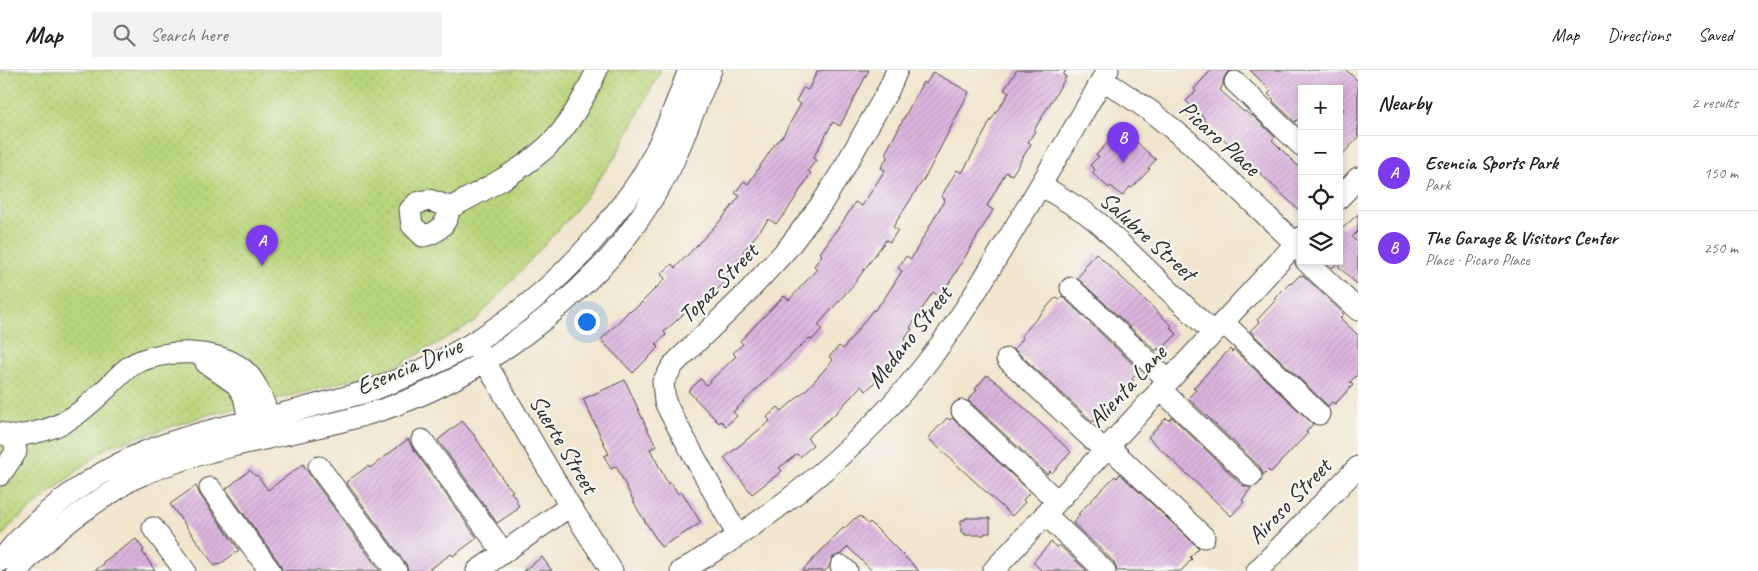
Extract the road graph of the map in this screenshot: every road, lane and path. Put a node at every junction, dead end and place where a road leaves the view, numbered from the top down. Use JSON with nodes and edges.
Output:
{"nodes":[{"id":1,"x":597,"y":70,"type":"edge"},
{"id":2,"x":689,"y":70,"type":"edge"},
{"id":3,"x":711,"y":70,"type":"edge"},
{"id":4,"x":897,"y":70,"type":"edge"},
{"id":5,"x":1105,"y":75,"type":"edge"},
{"id":6,"x":1234,"y":82,"type":"dead end"},
{"id":7,"x":1298,"y":142,"type":"edge"},
{"id":8,"x":1041,"y":185,"type":"junction"},
{"id":9,"x":448,"y":209,"type":"dead end"},
{"id":10,"x":1298,"y":247,"type":"edge"},
{"id":11,"x":1298,"y":251,"type":"edge"},
{"id":12,"x":1315,"y":265,"type":"edge"},
{"id":13,"x":1071,"y":288,"type":"dead end"},
{"id":14,"x":1358,"y":310,"type":"edge"},
{"id":15,"x":1218,"y":327,"type":"junction"},
{"id":16,"x":480,"y":352,"type":"junction"},
{"id":17,"x":1007,"y":359,"type":"dead end"},
{"id":18,"x":1164,"y":384,"type":"junction"},
{"id":19,"x":962,"y":411,"type":"dead end"},
{"id":20,"x":1319,"y":414,"type":"dead end"},
{"id":21,"x":259,"y":419,"type":"junction"},
{"id":22,"x":7,"y":435,"type":"edge"},
{"id":23,"x":422,"y":440,"type":"dead end"},
{"id":24,"x":1106,"y":448,"type":"junction"},
{"id":25,"x":318,"y":467,"type":"dead end"},
{"id":26,"x":1358,"y":467,"type":"edge"},
{"id":27,"x":0,"y":474,"type":"edge"},
{"id":28,"x":1251,"y":476,"type":"dead end"},
{"id":29,"x":210,"y":488,"type":"dead end"},
{"id":30,"x":570,"y":506,"type":"junction"},
{"id":31,"x":1051,"y":508,"type":"junction"},
{"id":32,"x":154,"y":528,"type":"dead end"},
{"id":33,"x":738,"y":536,"type":"junction"},
{"id":34,"x":1204,"y":537,"type":"dead end"},
{"id":35,"x":500,"y":561,"type":"edge"},
{"id":36,"x":0,"y":562,"type":"edge"},
{"id":37,"x":176,"y":568,"type":"edge"},
{"id":38,"x":17,"y":571,"type":"edge"},
{"id":39,"x":270,"y":571,"type":"edge"},
{"id":40,"x":396,"y":571,"type":"edge"},
{"id":41,"x":477,"y":571,"type":"edge"},
{"id":42,"x":612,"y":571,"type":"edge"},
{"id":43,"x":681,"y":571,"type":"edge"},
{"id":44,"x":993,"y":571,"type":"edge"},
{"id":45,"x":1105,"y":571,"type":"edge"},
{"id":46,"x":1257,"y":571,"type":"edge"}],
"edges":[{"from":1,"to":9,"type":"street"},
{"from":2,"to":16,"type":"street","name":"Esencia Drive"},
{"from":3,"to":16,"type":"street","name":"Esencia Drive"},
{"from":4,"to":33,"type":"street","name":"Topaz Street"},
{"from":5,"to":8,"type":"street","name":"Medano Street"},
{"from":5,"to":10,"type":"street","name":"Picaro Place"},
{"from":6,"to":7,"type":"street"},
{"from":8,"to":15,"type":"street","name":"Salubre Street"},
{"from":8,"to":33,"type":"street","name":"Medano Street"},
{"from":11,"to":15,"type":"street","name":"Alienta Lane"},
{"from":12,"to":14,"type":"street","name":"Picaro Place"},
{"from":13,"to":18,"type":"street"},
{"from":15,"to":18,"type":"street","name":"Alienta Lane"},
{"from":15,"to":20,"type":"street","name":"Salubre Street"},
{"from":16,"to":21,"type":"street","name":"Esencia Drive"},
{"from":16,"to":30,"type":"street","name":"Suerte Street"},
{"from":16,"to":38,"type":"street","name":"Esencia Drive"},
{"from":17,"to":24,"type":"street"},
{"from":18,"to":24,"type":"street","name":"Alienta Lane"},
{"from":18,"to":28,"type":"street"},
{"from":19,"to":31,"type":"street"},
{"from":21,"to":22,"type":"street"},
{"from":21,"to":36,"type":"street","name":"Esencia Drive"},
{"from":22,"to":27,"type":"street"},
{"from":23,"to":35,"type":"street"},
{"from":24,"to":31,"type":"street","name":"Alienta Lane"},
{"from":24,"to":34,"type":"street"},
{"from":25,"to":40,"type":"street"},
{"from":26,"to":46,"type":"street","name":"Airoso Street"},
{"from":29,"to":39,"type":"street"},
{"from":30,"to":35,"type":"street"},
{"from":30,"to":42,"type":"street","name":"Suerte Street"},
{"from":31,"to":44,"type":"street","name":"Alienta Lane"},
{"from":31,"to":45,"type":"street"},
{"from":32,"to":37,"type":"street"},
{"from":33,"to":43,"type":"street","name":"Medano Street"},
{"from":35,"to":41,"type":"street"}]}
